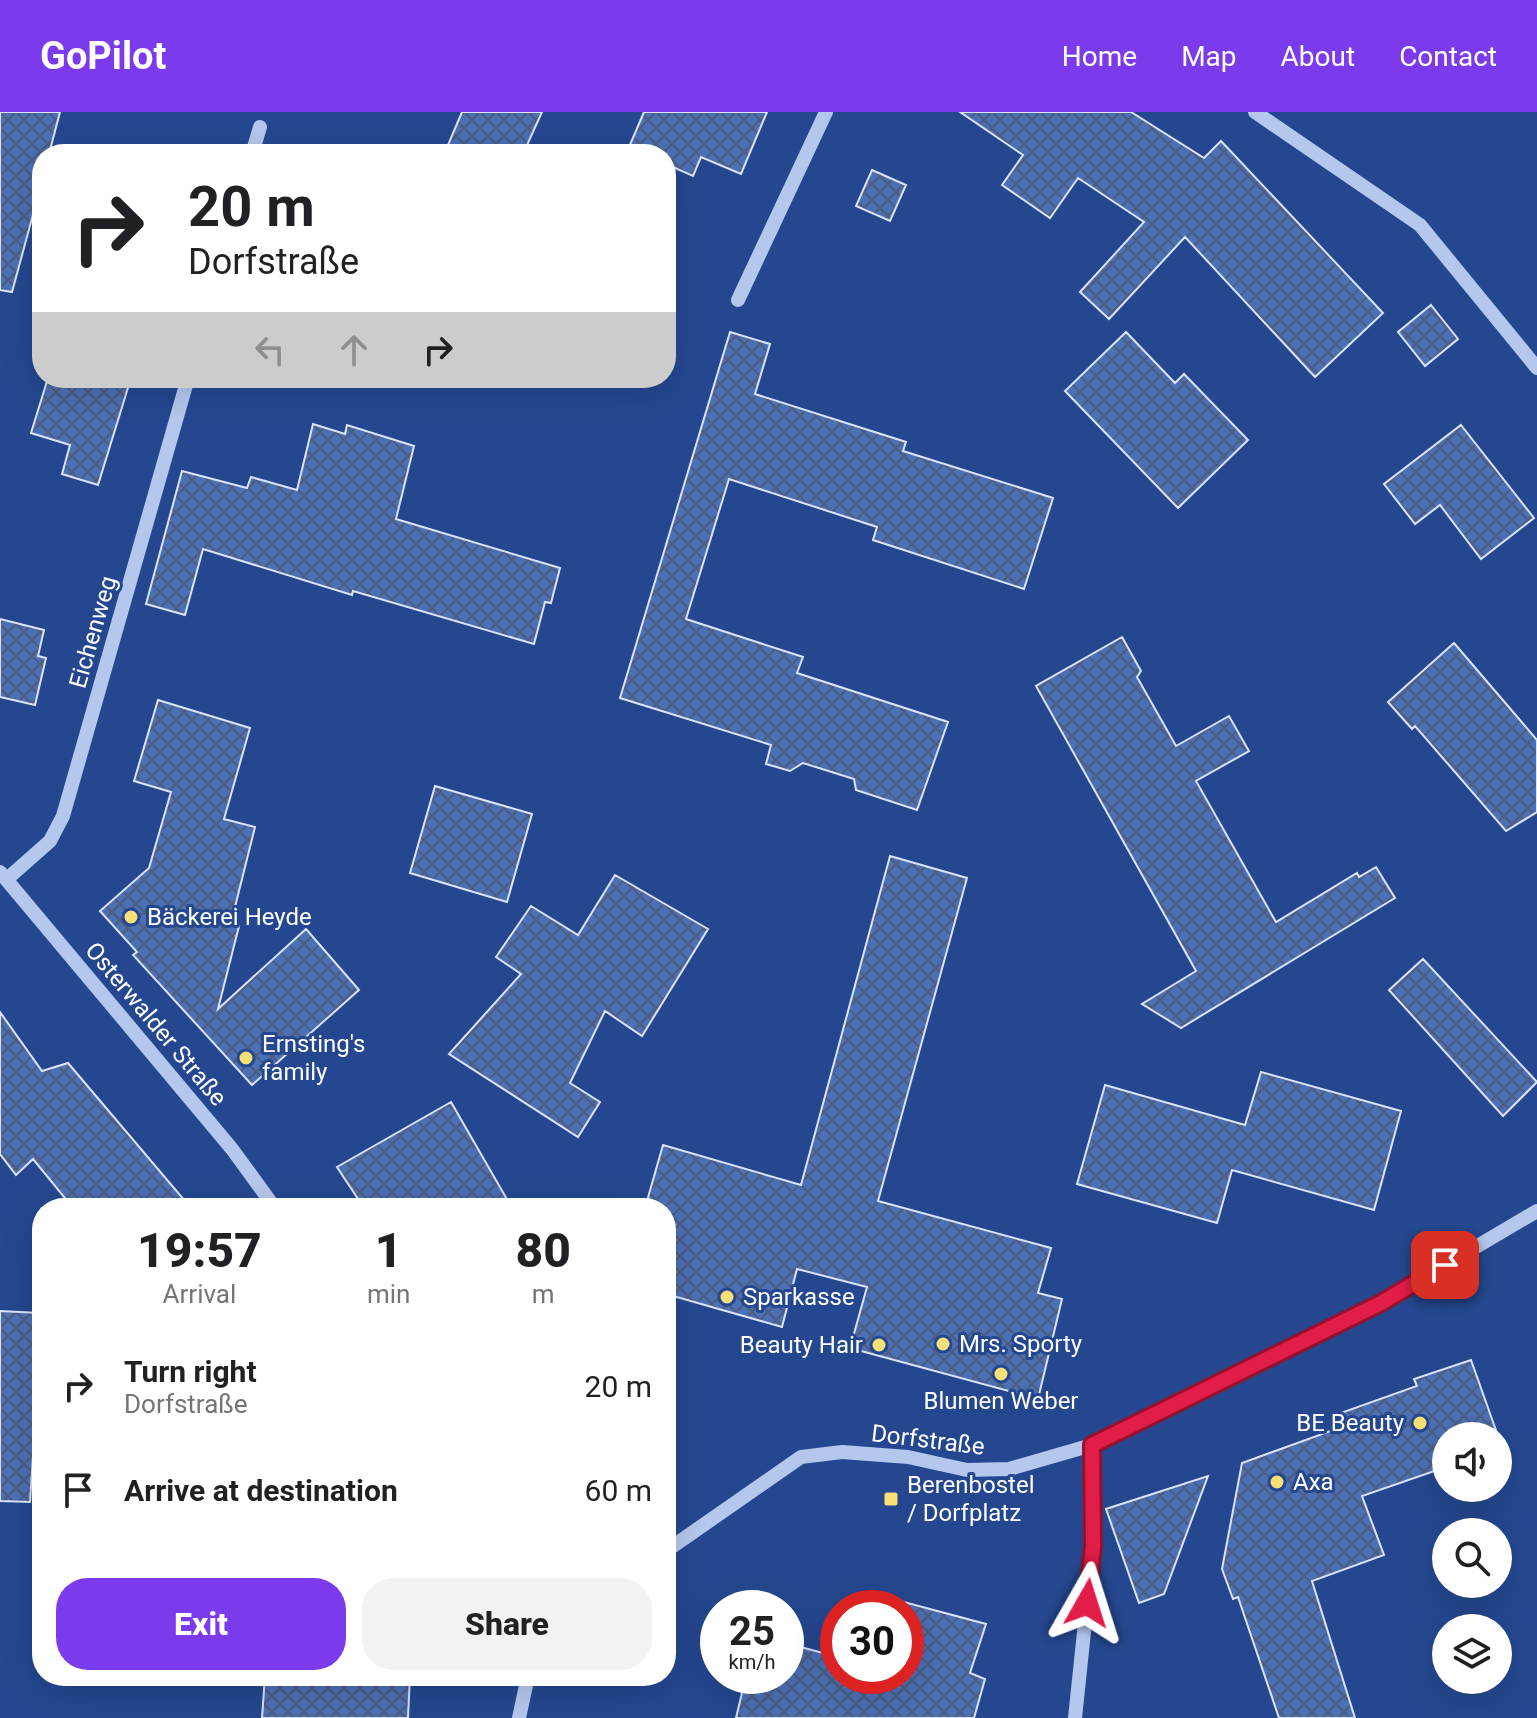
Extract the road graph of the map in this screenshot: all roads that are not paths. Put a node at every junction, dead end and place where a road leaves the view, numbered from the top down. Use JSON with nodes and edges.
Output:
{"nodes":[{"id":1,"x":826,"y":112,"type":"edge"},
{"id":2,"x":1255,"y":112,"type":"edge"},
{"id":3,"x":260,"y":127,"type":"dead end"},
{"id":4,"x":255,"y":144,"type":"edge"},
{"id":5,"x":738,"y":300,"type":"dead end"},
{"id":6,"x":1537,"y":368,"type":"edge"},
{"id":7,"x":185,"y":388,"type":"edge"},
{"id":8,"x":3,"y":875,"type":"edge"},
{"id":9,"x":268,"y":1198,"type":"edge"},
{"id":10,"x":1537,"y":1211,"type":"edge"},
{"id":11,"x":1092,"y":1445,"type":"junction"},
{"id":12,"x":676,"y":1544,"type":"edge"},
{"id":13,"x":526,"y":1686,"type":"edge"},
{"id":14,"x":519,"y":1718,"type":"edge"},
{"id":15,"x":1075,"y":1718,"type":"edge"}],
"edges":[{"from":1,"to":5,"type":"street"},
{"from":2,"to":6,"type":"street"},
{"from":3,"to":4,"type":"street"},
{"from":7,"to":8,"type":"street","name":"Eichenweg"},
{"from":8,"to":9,"type":"street","name":"Osterwalder Straße"},
{"from":10,"to":11,"type":"street","name":"Dorfstraße"},
{"from":11,"to":12,"type":"street","name":"Dorfstraße"},
{"from":11,"to":15,"type":"street"},
{"from":13,"to":14,"type":"street"}]}
